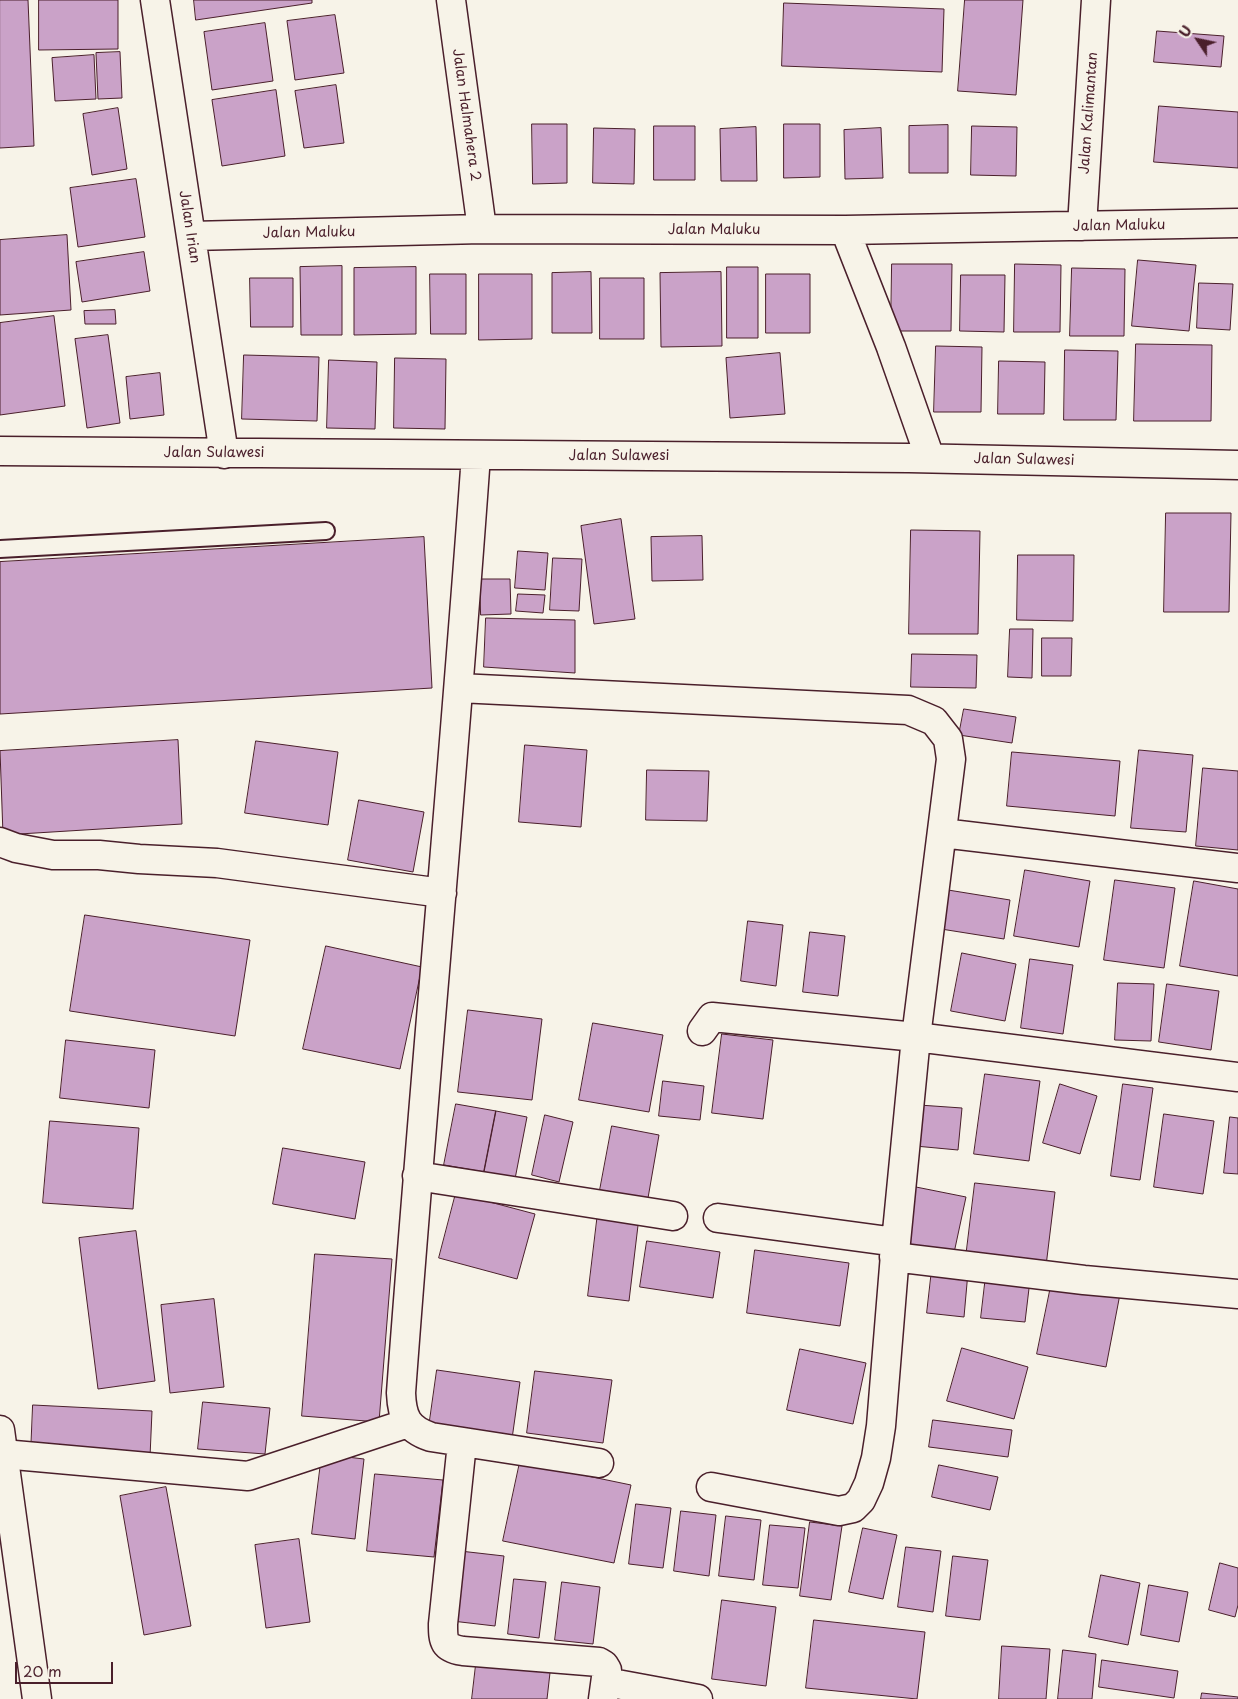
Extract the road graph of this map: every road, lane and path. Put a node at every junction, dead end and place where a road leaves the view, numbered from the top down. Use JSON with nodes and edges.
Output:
{"nodes":[{"id":1,"x":155,"y":0,"type":"edge"},
{"id":2,"x":451,"y":0,"type":"edge"},
{"id":3,"x":1096,"y":0,"type":"edge"},
{"id":4,"x":1238,"y":223,"type":"edge"},
{"id":5,"x":1082,"y":226,"type":"junction"},
{"id":6,"x":482,"y":230,"type":"junction"},
{"id":7,"x":845,"y":230,"type":"junction"},
{"id":8,"x":191,"y":236,"type":"junction"},
{"id":9,"x":0,"y":451,"type":"edge"},
{"id":10,"x":224,"y":454,"type":"junction"},
{"id":11,"x":476,"y":455,"type":"junction"},
{"id":12,"x":930,"y":458,"type":"junction"},
{"id":13,"x":1238,"y":466,"type":"edge"},
{"id":14,"x":326,"y":531,"type":"dead end"},
{"id":15,"x":0,"y":548,"type":"edge"},
{"id":16,"x":460,"y":688,"type":"junction"},
{"id":17,"x":942,"y":833,"type":"junction"},
{"id":18,"x":0,"y":842,"type":"edge"},
{"id":19,"x":1238,"y":868,"type":"edge"},
{"id":20,"x":442,"y":893,"type":"junction"},
{"id":21,"x":702,"y":1031,"type":"dead end"},
{"id":22,"x":916,"y":1036,"type":"junction"},
{"id":23,"x":1238,"y":1077,"type":"edge"},
{"id":24,"x":417,"y":1176,"type":"junction"},
{"id":25,"x":673,"y":1216,"type":"dead end"},
{"id":26,"x":718,"y":1218,"type":"dead end"},
{"id":27,"x":895,"y":1249,"type":"junction"},
{"id":28,"x":1238,"y":1294,"type":"edge"},
{"id":29,"x":408,"y":1423,"type":"junction"},
{"id":30,"x":2,"y":1442,"type":"edge"},
{"id":31,"x":462,"y":1443,"type":"junction"},
{"id":32,"x":599,"y":1463,"type":"dead end"},
{"id":33,"x":711,"y":1487,"type":"dead end"},
{"id":34,"x":605,"y":1690,"type":"edge"},
{"id":35,"x":37,"y":1699,"type":"edge"},
{"id":36,"x":698,"y":1699,"type":"edge"}],
"edges":[{"from":1,"to":8,"type":"street","name":"Jalan Irian"},
{"from":2,"to":6,"type":"street","name":"Jalan Halmahera 2"},
{"from":3,"to":5,"type":"street","name":"Jalan Kalimantan"},
{"from":4,"to":5,"type":"street","name":"Jalan Maluku"},
{"from":5,"to":7,"type":"street","name":"Jalan Maluku"},
{"from":6,"to":7,"type":"street","name":"Jalan Maluku"},
{"from":6,"to":8,"type":"street","name":"Jalan Maluku"},
{"from":7,"to":12,"type":"street"},
{"from":8,"to":10,"type":"street","name":"Jalan Irian"},
{"from":9,"to":10,"type":"street","name":"Jalan Sulawesi"},
{"from":10,"to":11,"type":"street","name":"Jalan Sulawesi"},
{"from":11,"to":12,"type":"street","name":"Jalan Sulawesi"},
{"from":11,"to":16,"type":"street"},
{"from":12,"to":13,"type":"street","name":"Jalan Sulawesi"},
{"from":14,"to":15,"type":"lane"},
{"from":16,"to":17,"type":"street"},
{"from":16,"to":20,"type":"street"},
{"from":17,"to":19,"type":"street"},
{"from":17,"to":22,"type":"street"},
{"from":18,"to":20,"type":"street"},
{"from":20,"to":24,"type":"street"},
{"from":21,"to":22,"type":"street"},
{"from":22,"to":23,"type":"street"},
{"from":22,"to":27,"type":"street"},
{"from":24,"to":25,"type":"street"},
{"from":24,"to":29,"type":"street"},
{"from":26,"to":27,"type":"street"},
{"from":27,"to":28,"type":"street"},
{"from":27,"to":33,"type":"street"},
{"from":29,"to":30,"type":"street"},
{"from":29,"to":31,"type":"street"},
{"from":30,"to":35,"type":"street"},
{"from":31,"to":32,"type":"street"},
{"from":31,"to":34,"type":"street"},
{"from":34,"to":36,"type":"street"}]}
